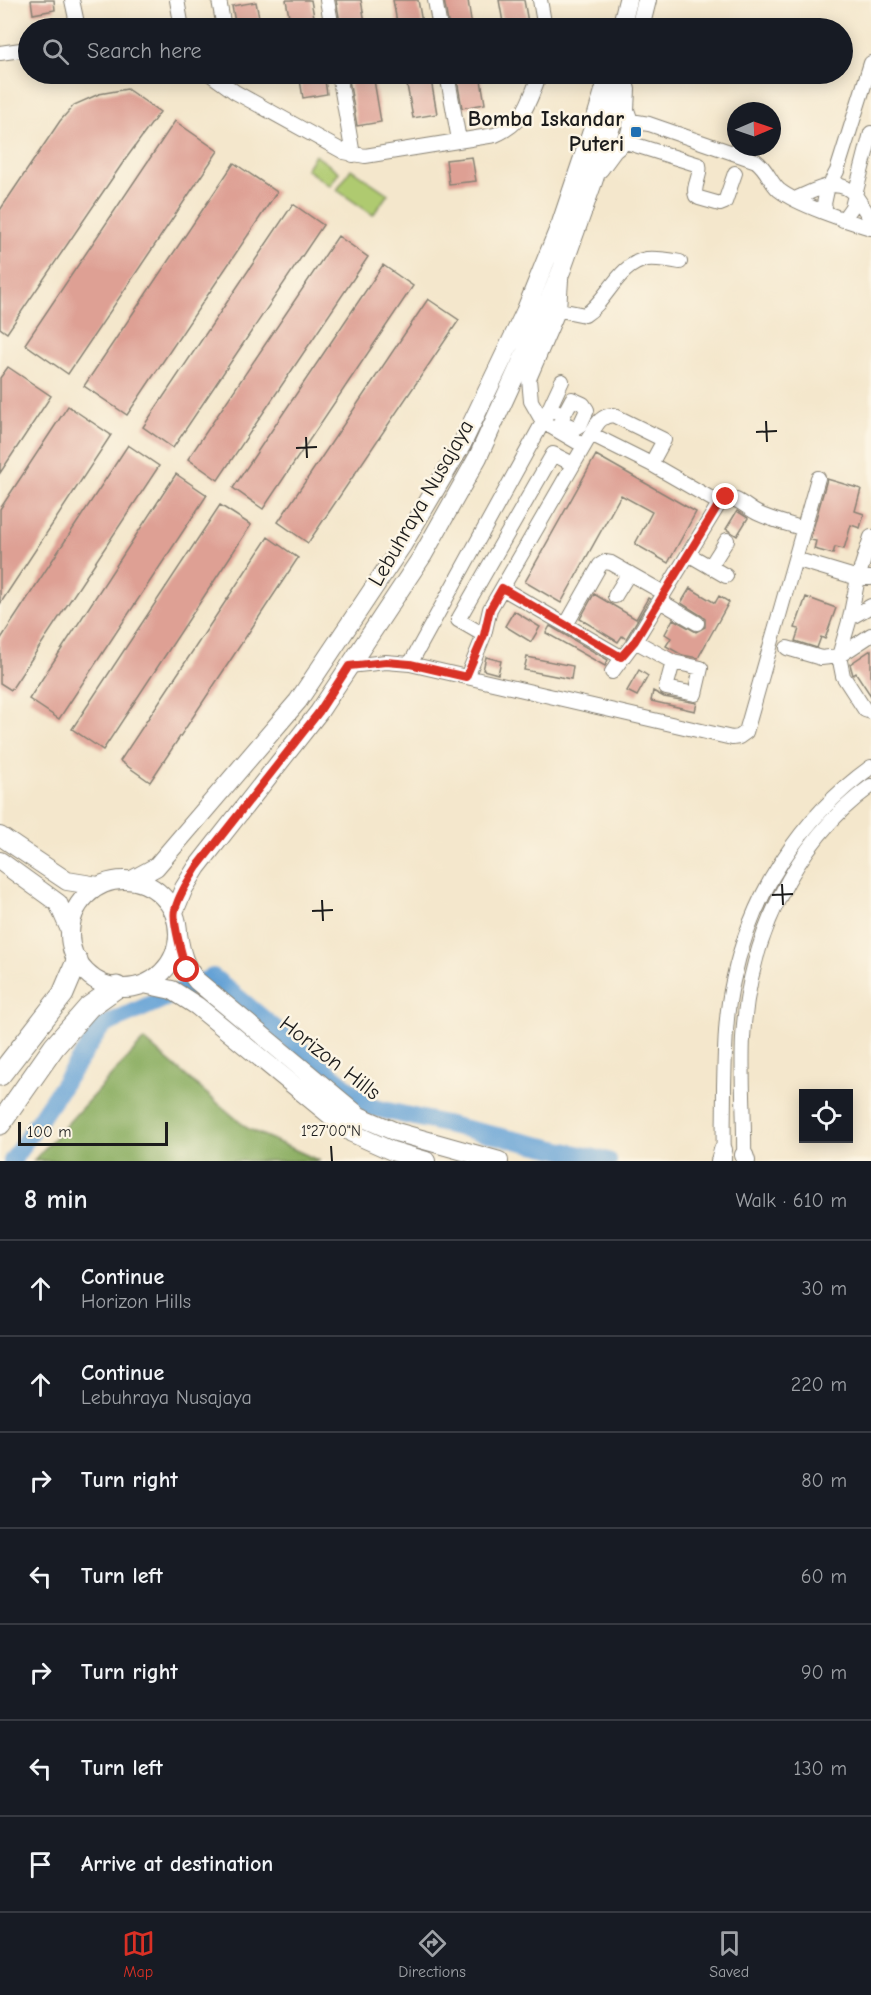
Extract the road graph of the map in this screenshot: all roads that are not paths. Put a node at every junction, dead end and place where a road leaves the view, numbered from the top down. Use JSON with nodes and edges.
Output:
{"nodes":[{"id":1,"x":72,"y":0,"type":"edge"},
{"id":2,"x":177,"y":0,"type":"edge"},
{"id":3,"x":219,"y":0,"type":"edge"},
{"id":4,"x":327,"y":0,"type":"edge"},
{"id":5,"x":435,"y":0,"type":"edge"},
{"id":6,"x":540,"y":0,"type":"edge"},
{"id":7,"x":628,"y":0,"type":"edge"},
{"id":8,"x":647,"y":0,"type":"edge"},
{"id":9,"x":76,"y":18,"type":"edge"},
{"id":10,"x":180,"y":18,"type":"edge"},
{"id":11,"x":222,"y":18,"type":"edge"},
{"id":12,"x":330,"y":18,"type":"edge"},
{"id":13,"x":438,"y":18,"type":"edge"},
{"id":14,"x":543,"y":18,"type":"edge"},
{"id":15,"x":624,"y":18,"type":"edge"},
{"id":16,"x":642,"y":18,"type":"edge"},
{"id":17,"x":18,"y":50,"type":"edge"},
{"id":18,"x":0,"y":53,"type":"edge"},
{"id":19,"x":871,"y":63,"type":"edge"},
{"id":20,"x":224,"y":84,"type":"edge"},
{"id":21,"x":234,"y":84,"type":"edge"},
{"id":22,"x":341,"y":84,"type":"edge"},
{"id":23,"x":449,"y":84,"type":"edge"},
{"id":24,"x":536,"y":84,"type":"edge"},
{"id":25,"x":606,"y":84,"type":"edge"},
{"id":26,"x":625,"y":84,"type":"edge"},
{"id":27,"x":628,"y":84,"type":"edge"},
{"id":28,"x":235,"y":92,"type":"junction"},
{"id":29,"x":632,"y":121,"type":"junction"},
{"id":30,"x":871,"y":133,"type":"edge"},
{"id":31,"x":459,"y":140,"type":"junction"},
{"id":32,"x":626,"y":142,"type":"junction"},
{"id":33,"x":354,"y":155,"type":"junction"},
{"id":34,"x":735,"y":174,"type":"dead end"},
{"id":35,"x":594,"y":182,"type":"junction"},
{"id":36,"x":829,"y":185,"type":"junction"},
{"id":37,"x":855,"y":195,"type":"junction"},
{"id":38,"x":795,"y":200,"type":"junction"},
{"id":39,"x":826,"y":212,"type":"junction"},
{"id":40,"x":871,"y":219,"type":"edge"},
{"id":41,"x":843,"y":220,"type":"junction"},
{"id":42,"x":871,"y":228,"type":"edge"},
{"id":43,"x":680,"y":262,"type":"dead end"},
{"id":44,"x":553,"y":309,"type":"junction"},
{"id":45,"x":562,"y":381,"type":"dead end"},
{"id":46,"x":549,"y":409,"type":"junction"},
{"id":47,"x":564,"y":414,"type":"dead end"},
{"id":48,"x":543,"y":422,"type":"junction"},
{"id":49,"x":587,"y":440,"type":"junction"},
{"id":50,"x":573,"y":464,"type":"junction"},
{"id":51,"x":651,"y":464,"type":"junction"},
{"id":52,"x":818,"y":478,"type":"dead end"},
{"id":53,"x":719,"y":503,"type":"junction"},
{"id":54,"x":804,"y":529,"type":"junction"},
{"id":55,"x":727,"y":540,"type":"dead end"},
{"id":56,"x":870,"y":545,"type":"edge"},
{"id":57,"x":688,"y":554,"type":"junction"},
{"id":58,"x":795,"y":559,"type":"junction"},
{"id":59,"x":492,"y":560,"type":"junction"},
{"id":60,"x":710,"y":567,"type":"junction"},
{"id":61,"x":513,"y":570,"type":"junction"},
{"id":62,"x":629,"y":573,"type":"junction"},
{"id":63,"x":726,"y":576,"type":"dead end"},
{"id":64,"x":865,"y":578,"type":"edge"},
{"id":65,"x":502,"y":588,"type":"junction"},
{"id":66,"x":615,"y":596,"type":"dead end"},
{"id":67,"x":662,"y":597,"type":"junction"},
{"id":68,"x":871,"y":606,"type":"edge"},
{"id":69,"x":850,"y":618,"type":"junction"},
{"id":70,"x":697,"y":623,"type":"dead end"},
{"id":71,"x":566,"y":625,"type":"junction"},
{"id":72,"x":484,"y":635,"type":"junction"},
{"id":73,"x":871,"y":635,"type":"edge"},
{"id":74,"x":635,"y":641,"type":"junction"},
{"id":75,"x":787,"y":648,"type":"dead end"},
{"id":76,"x":839,"y":656,"type":"junction"},
{"id":77,"x":621,"y":657,"type":"junction"},
{"id":78,"x":673,"y":662,"type":"dead end"},
{"id":79,"x":410,"y":664,"type":"junction"},
{"id":80,"x":349,"y":666,"type":"junction"},
{"id":81,"x":612,"y":672,"type":"dead end"},
{"id":82,"x":466,"y":677,"type":"junction"},
{"id":83,"x":871,"y":712,"type":"edge"},
{"id":84,"x":871,"y":767,"type":"edge"},
{"id":85,"x":871,"y":786,"type":"edge"},
{"id":86,"x":0,"y":836,"type":"edge"},
{"id":87,"x":0,"y":861,"type":"edge"},
{"id":88,"x":132,"y":879,"type":"junction"},
{"id":89,"x":98,"y":886,"type":"junction"},
{"id":90,"x":174,"y":912,"type":"junction"},
{"id":91,"x":70,"y":930,"type":"junction"},
{"id":92,"x":178,"y":934,"type":"junction"},
{"id":93,"x":77,"y":961,"type":"junction"},
{"id":94,"x":144,"y":984,"type":"junction"},
{"id":95,"x":117,"y":987,"type":"junction"},
{"id":96,"x":0,"y":1075,"type":"edge"},
{"id":97,"x":0,"y":1124,"type":"edge"},
{"id":98,"x":722,"y":1157,"type":"edge"},
{"id":99,"x":745,"y":1159,"type":"edge"},
{"id":100,"x":426,"y":1161,"type":"edge"},
{"id":101,"x":499,"y":1161,"type":"edge"}],
"edges":[{"from":1,"to":9,"type":"street"},
{"from":2,"to":10,"type":"street"},
{"from":3,"to":11,"type":"street"},
{"from":4,"to":12,"type":"street"},
{"from":5,"to":13,"type":"street"},
{"from":6,"to":14,"type":"street"},
{"from":7,"to":15,"type":"main road"},
{"from":8,"to":16,"type":"main road"},
{"from":17,"to":18,"type":"street"},
{"from":19,"to":36,"type":"street"},
{"from":20,"to":28,"type":"street"},
{"from":21,"to":28,"type":"street"},
{"from":22,"to":33,"type":"street"},
{"from":23,"to":31,"type":"street"},
{"from":24,"to":31,"type":"street"},
{"from":25,"to":88,"type":"main road","name":"Lebuhraya Nusajaya"},
{"from":26,"to":35,"type":"main road","name":"Lebuhraya Nusajaya"},
{"from":27,"to":29,"type":"street"},
{"from":28,"to":33,"type":"street"},
{"from":29,"to":32,"type":"street"},
{"from":29,"to":38,"type":"street"},
{"from":30,"to":37,"type":"street"},
{"from":31,"to":33,"type":"street"},
{"from":32,"to":34,"type":"street"},
{"from":32,"to":35,"type":"street"},
{"from":35,"to":44,"type":"main road","name":"Lebuhraya Nusajaya"},
{"from":36,"to":37,"type":"street"},
{"from":36,"to":38,"type":"street"},
{"from":36,"to":39,"type":"street"},
{"from":37,"to":40,"type":"street"},
{"from":37,"to":41,"type":"street"},
{"from":38,"to":39,"type":"street"},
{"from":39,"to":41,"type":"street"},
{"from":41,"to":42,"type":"street"},
{"from":43,"to":44,"type":"street"},
{"from":44,"to":48,"type":"street"},
{"from":44,"to":80,"type":"main road","name":"Lebuhraya Nusajaya"},
{"from":45,"to":46,"type":"street"},
{"from":46,"to":47,"type":"street"},
{"from":46,"to":48,"type":"street"},
{"from":48,"to":49,"type":"street"},
{"from":48,"to":79,"type":"street"},
{"from":49,"to":50,"type":"street"},
{"from":49,"to":51,"type":"street"},
{"from":49,"to":51,"type":"street"},
{"from":50,"to":59,"type":"street"},
{"from":50,"to":61,"type":"street"},
{"from":51,"to":53,"type":"street"},
{"from":52,"to":54,"type":"street"},
{"from":53,"to":54,"type":"street"},
{"from":53,"to":57,"type":"street"},
{"from":54,"to":58,"type":"street"},
{"from":55,"to":60,"type":"street"},
{"from":56,"to":64,"type":"street"},
{"from":57,"to":60,"type":"street"},
{"from":57,"to":67,"type":"street"},
{"from":58,"to":64,"type":"street"},
{"from":58,"to":82,"type":"street"},
{"from":59,"to":61,"type":"street"},
{"from":59,"to":72,"type":"street"},
{"from":60,"to":63,"type":"street"},
{"from":61,"to":65,"type":"street"},
{"from":62,"to":66,"type":"street"},
{"from":62,"to":67,"type":"street"},
{"from":62,"to":71,"type":"street"},
{"from":64,"to":69,"type":"street"},
{"from":65,"to":71,"type":"street"},
{"from":65,"to":72,"type":"street"},
{"from":67,"to":70,"type":"street"},
{"from":67,"to":74,"type":"street"},
{"from":68,"to":69,"type":"street"},
{"from":69,"to":76,"type":"street"},
{"from":71,"to":77,"type":"street"},
{"from":72,"to":82,"type":"street"},
{"from":73,"to":76,"type":"street"},
{"from":74,"to":77,"type":"street"},
{"from":74,"to":78,"type":"street"},
{"from":75,"to":76,"type":"street"},
{"from":76,"to":83,"type":"street"},
{"from":77,"to":81,"type":"street"},
{"from":79,"to":80,"type":"street"},
{"from":79,"to":82,"type":"street"},
{"from":80,"to":90,"type":"main road","name":"Lebuhraya Nusajaya"},
{"from":84,"to":98,"type":"street"},
{"from":85,"to":99,"type":"street"},
{"from":86,"to":89,"type":"main road"},
{"from":87,"to":91,"type":"main road"},
{"from":88,"to":89,"type":"main road"},
{"from":88,"to":90,"type":"main road"},
{"from":89,"to":91,"type":"main road"},
{"from":90,"to":92,"type":"main road"},
{"from":91,"to":93,"type":"main road"},
{"from":92,"to":94,"type":"main road"},
{"from":92,"to":101,"type":"main road","name":"Horizon Hills"},
{"from":93,"to":95,"type":"main road"},
{"from":93,"to":96,"type":"highway"},
{"from":94,"to":95,"type":"main road"},
{"from":94,"to":100,"type":"main road","name":"Horizon Hills"},
{"from":95,"to":97,"type":"highway"}]}
